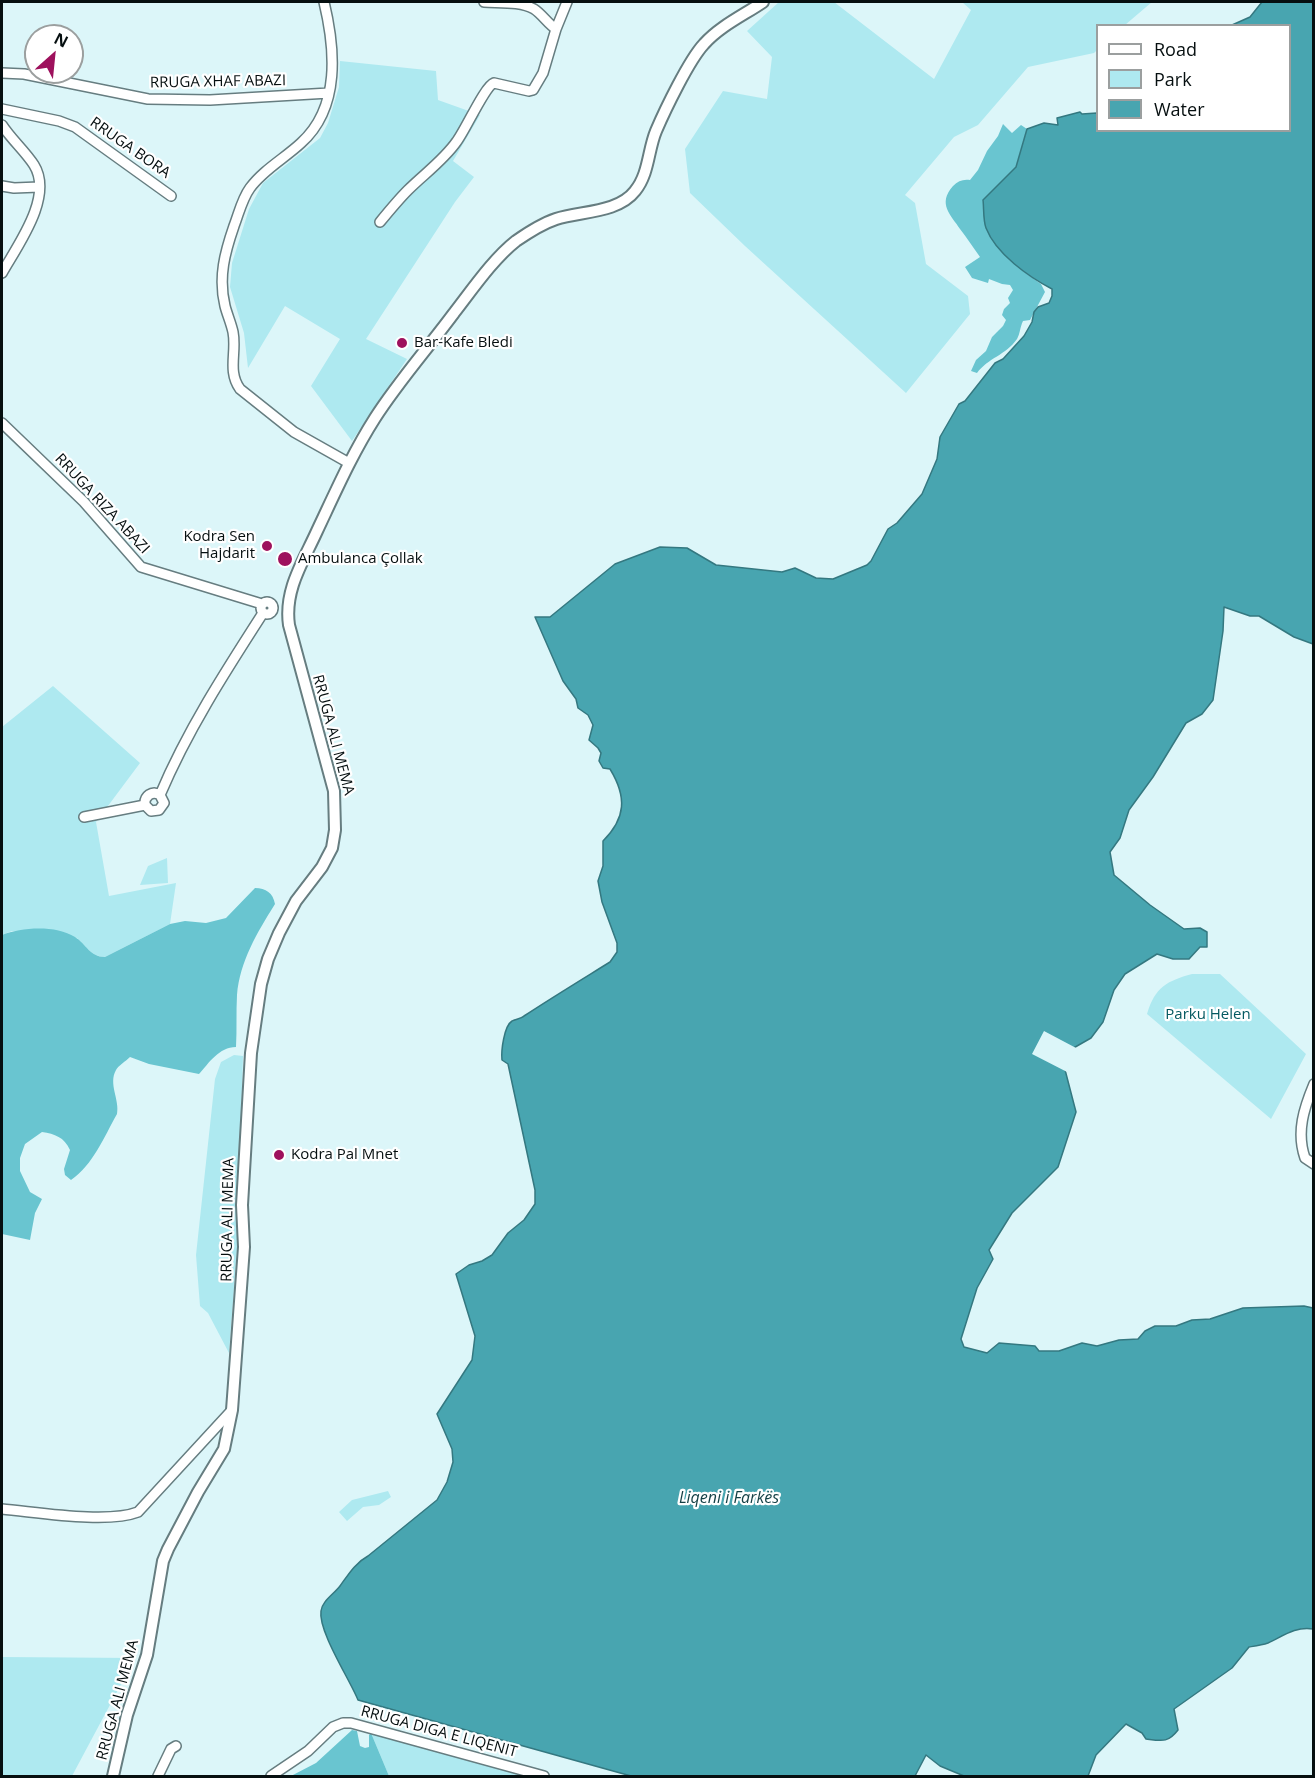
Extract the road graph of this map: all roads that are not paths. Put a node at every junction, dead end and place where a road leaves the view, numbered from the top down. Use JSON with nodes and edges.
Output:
{"nodes":[{"id":1,"x":324,"y":2,"type":"edge"},
{"id":2,"x":484,"y":2,"type":"edge"},
{"id":3,"x":567,"y":2,"type":"edge"},
{"id":4,"x":763,"y":2,"type":"edge"},
{"id":5,"x":556,"y":29,"type":"junction"},
{"id":6,"x":2,"y":73,"type":"edge"},
{"id":7,"x":329,"y":93,"type":"junction"},
{"id":8,"x":2,"y":109,"type":"edge"},
{"id":9,"x":2,"y":125,"type":"edge"},
{"id":10,"x":2,"y":186,"type":"edge"},
{"id":11,"x":39,"y":187,"type":"junction"},
{"id":12,"x":171,"y":196,"type":"dead end"},
{"id":13,"x":380,"y":222,"type":"dead end"},
{"id":14,"x":2,"y":273,"type":"edge"},
{"id":15,"x":2,"y":423,"type":"edge"},
{"id":16,"x":349,"y":464,"type":"junction"},
{"id":17,"x":288,"y":606,"type":"junction"},
{"id":18,"x":263,"y":609,"type":"junction"},
{"id":19,"x":160,"y":795,"type":"junction"},
{"id":20,"x":145,"y":805,"type":"junction"},
{"id":21,"x":84,"y":817,"type":"dead end"},
{"id":22,"x":1314,"y":1084,"type":"edge"},
{"id":23,"x":1314,"y":1164,"type":"edge"},
{"id":24,"x":232,"y":1410,"type":"junction"},
{"id":25,"x":2,"y":1509,"type":"edge"},
{"id":26,"x":176,"y":1746,"type":"dead end"},
{"id":27,"x":113,"y":1776,"type":"edge"},
{"id":28,"x":158,"y":1776,"type":"edge"},
{"id":29,"x":271,"y":1776,"type":"edge"},
{"id":30,"x":544,"y":1776,"type":"edge"}],
"edges":[{"from":1,"to":7,"type":"street"},
{"from":2,"to":5,"type":"street"},
{"from":3,"to":5,"type":"street"},
{"from":4,"to":16,"type":"street","name":"RRUGA ALI MEMA"},
{"from":5,"to":13,"type":"street"},
{"from":6,"to":7,"type":"street","name":"RRUGA XHAF ABAZI"},
{"from":7,"to":16,"type":"street"},
{"from":8,"to":12,"type":"street","name":"RRUGA BORA"},
{"from":9,"to":11,"type":"street"},
{"from":10,"to":11,"type":"street"},
{"from":11,"to":14,"type":"street"},
{"from":15,"to":18,"type":"street","name":"RRUGA RIZA ABAZI"},
{"from":16,"to":17,"type":"street","name":"RRUGA ALI MEMA"},
{"from":17,"to":18,"type":"street"},
{"from":17,"to":24,"type":"street","name":"RRUGA ALI MEMA"},
{"from":18,"to":19,"type":"street"},
{"from":19,"to":20,"type":"street"},
{"from":19,"to":20,"type":"street"},
{"from":20,"to":21,"type":"street"},
{"from":22,"to":23,"type":"street"},
{"from":24,"to":25,"type":"street"},
{"from":24,"to":27,"type":"street","name":"RRUGA ALI MEMA"},
{"from":26,"to":28,"type":"street"},
{"from":29,"to":30,"type":"street","name":"RRUGA DIGA E LIQENIT"}]}
